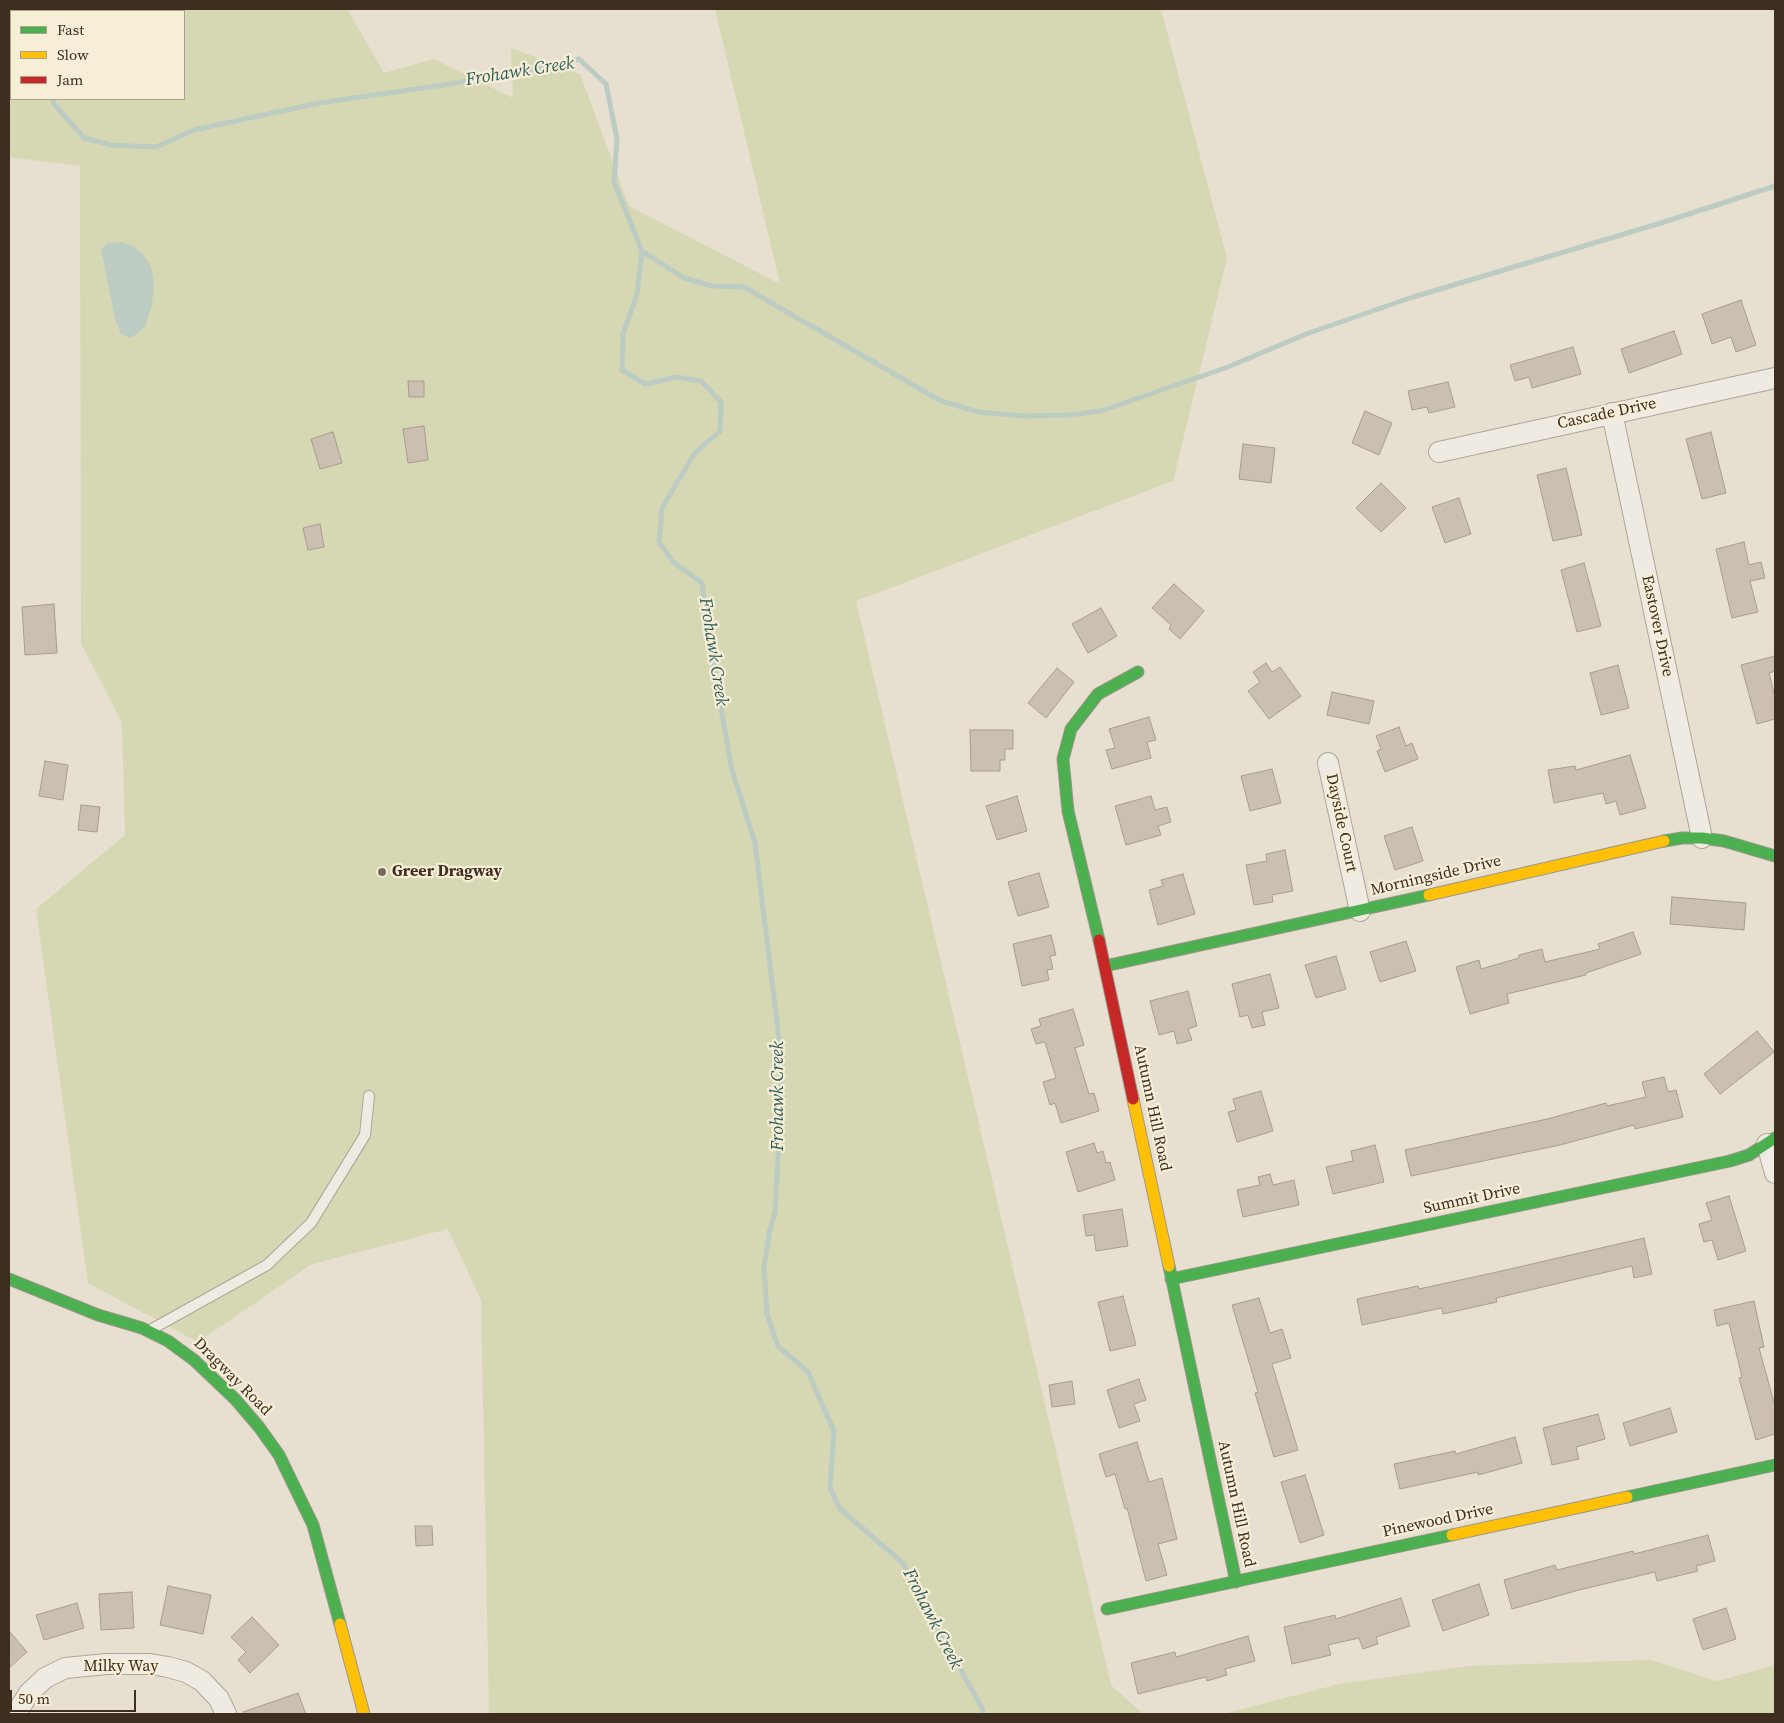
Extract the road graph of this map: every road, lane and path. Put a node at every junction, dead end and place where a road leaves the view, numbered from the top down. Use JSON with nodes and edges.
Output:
{"nodes":[{"id":1,"x":1775,"y":378,"type":"edge"},
{"id":2,"x":1612,"y":413,"type":"junction"},
{"id":3,"x":1438,"y":452,"type":"dead end"},
{"id":4,"x":1138,"y":672,"type":"dead end"},
{"id":5,"x":1328,"y":763,"type":"dead end"},
{"id":6,"x":1702,"y":838,"type":"junction"},
{"id":7,"x":1775,"y":856,"type":"edge"},
{"id":8,"x":1360,"y":911,"type":"junction"},
{"id":9,"x":1105,"y":966,"type":"junction"},
{"id":10,"x":369,"y":1096,"type":"dead end"},
{"id":11,"x":1771,"y":1141,"type":"edge"},
{"id":12,"x":1775,"y":1173,"type":"edge"},
{"id":13,"x":9,"y":1279,"type":"edge"},
{"id":14,"x":1171,"y":1279,"type":"junction"},
{"id":15,"x":149,"y":1331,"type":"junction"},
{"id":16,"x":1775,"y":1465,"type":"edge"},
{"id":17,"x":1236,"y":1582,"type":"junction"},
{"id":18,"x":1108,"y":1610,"type":"dead end"},
{"id":19,"x":16,"y":1714,"type":"edge"},
{"id":20,"x":226,"y":1714,"type":"edge"},
{"id":21,"x":364,"y":1714,"type":"edge"}],
"edges":[{"from":1,"to":2,"type":"street","name":"Cascade Drive"},
{"from":2,"to":3,"type":"street","name":"Cascade Drive"},
{"from":2,"to":6,"type":"street","name":"Eastover Drive"},
{"from":4,"to":9,"type":"street","name":"Autumn Hill Road"},
{"from":5,"to":8,"type":"street","name":"Dayside Court"},
{"from":6,"to":7,"type":"street","name":"Morningside Drive"},
{"from":6,"to":8,"type":"street","name":"Morningside Drive"},
{"from":8,"to":9,"type":"street","name":"Morningside Drive"},
{"from":9,"to":14,"type":"street","name":"Autumn Hill Road"},
{"from":10,"to":15,"type":"lane"},
{"from":11,"to":12,"type":"street"},
{"from":11,"to":14,"type":"street","name":"Summit Drive"},
{"from":13,"to":15,"type":"street","name":"Dragway Road"},
{"from":14,"to":17,"type":"street","name":"Autumn Hill Road"},
{"from":15,"to":21,"type":"street","name":"Dragway Road"},
{"from":16,"to":17,"type":"street","name":"Pinewood Drive"},
{"from":17,"to":18,"type":"street","name":"Pinewood Drive"},
{"from":19,"to":20,"type":"street","name":"Milky Way"}]}
